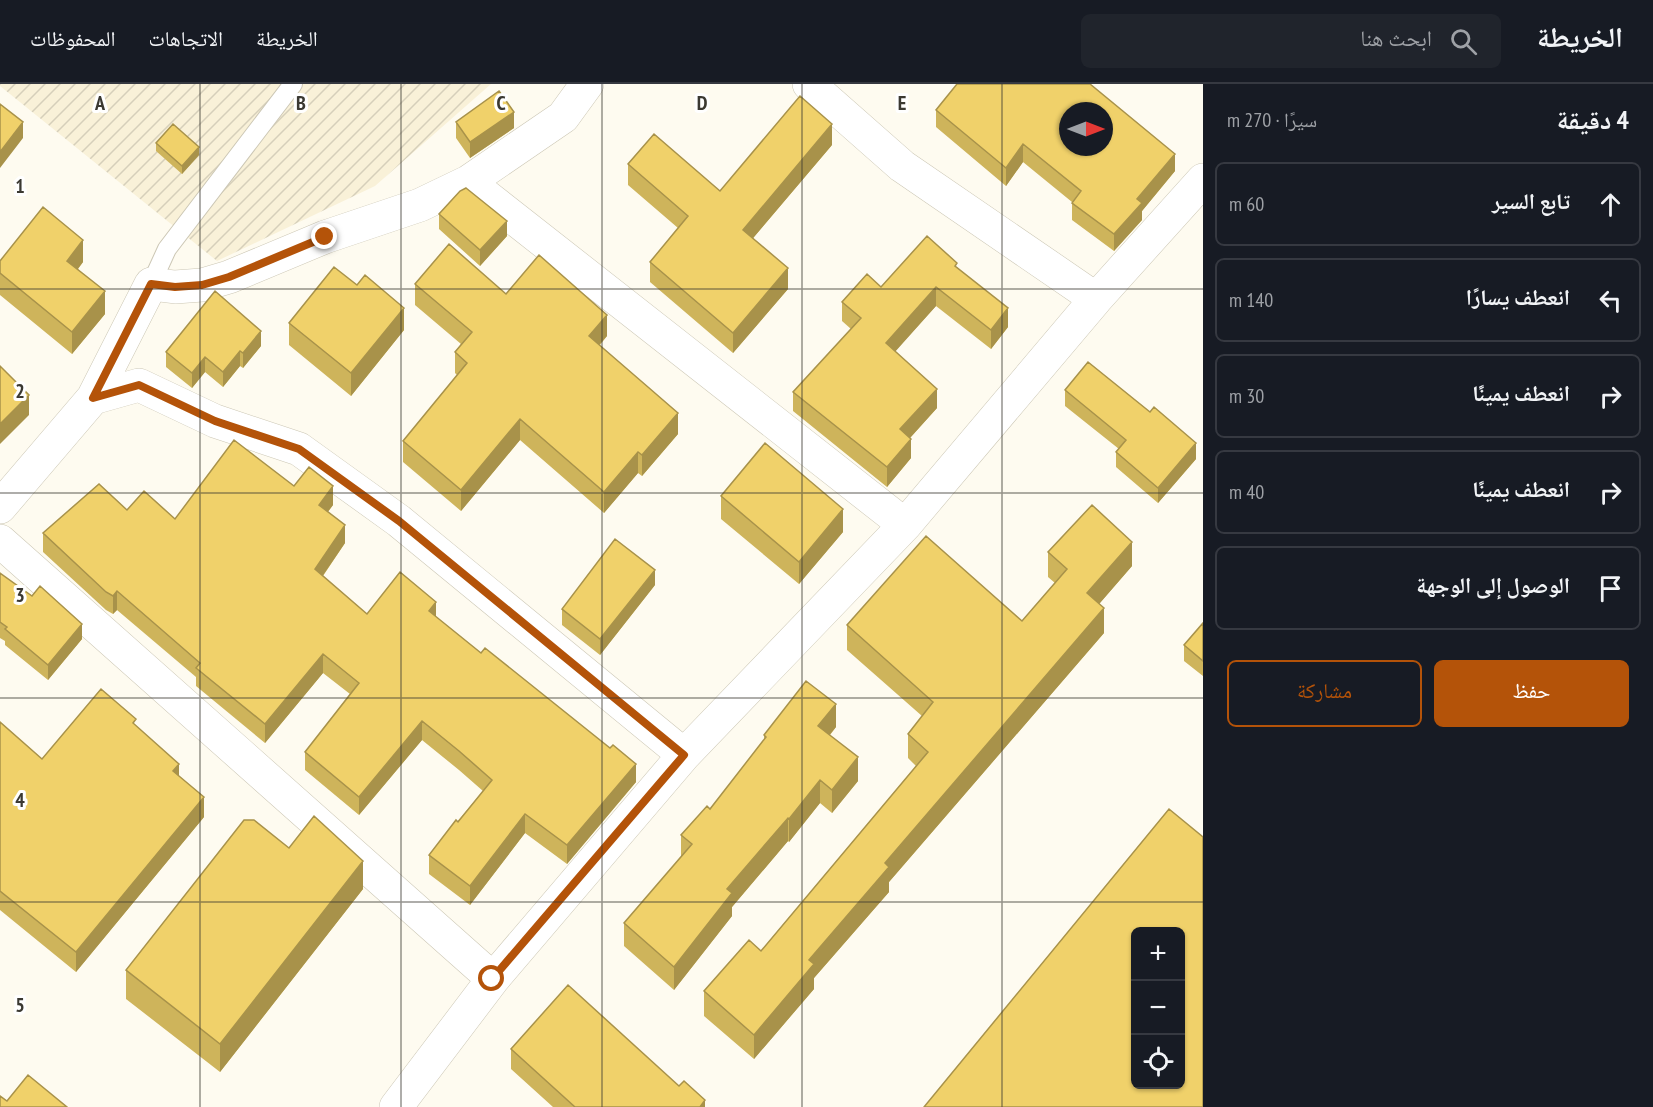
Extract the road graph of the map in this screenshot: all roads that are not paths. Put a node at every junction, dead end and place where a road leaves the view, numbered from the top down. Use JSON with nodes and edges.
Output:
{"nodes":[{"id":1,"x":293,"y":84,"type":"edge"},
{"id":2,"x":588,"y":84,"type":"edge"},
{"id":3,"x":808,"y":84,"type":"edge"},
{"id":4,"x":1203,"y":180,"type":"edge"},
{"id":5,"x":468,"y":182,"type":"junction"},
{"id":6,"x":151,"y":284,"type":"junction"},
{"id":7,"x":1096,"y":299,"type":"junction"},
{"id":8,"x":93,"y":398,"type":"junction"},
{"id":9,"x":0,"y":507,"type":"edge"},
{"id":10,"x":905,"y":525,"type":"junction"},
{"id":11,"x":0,"y":541,"type":"edge"},
{"id":12,"x":684,"y":755,"type":"junction"},
{"id":13,"x":492,"y":979,"type":"junction"},
{"id":14,"x":396,"y":1107,"type":"edge"}],
"edges":[{"from":1,"to":6,"type":"lane"},
{"from":2,"to":5,"type":"street"},
{"from":3,"to":7,"type":"street"},
{"from":4,"to":7,"type":"street"},
{"from":5,"to":6,"type":"street"},
{"from":5,"to":10,"type":"street"},
{"from":6,"to":8,"type":"street"},
{"from":7,"to":10,"type":"street"},
{"from":8,"to":9,"type":"street"},
{"from":8,"to":12,"type":"street"},
{"from":10,"to":12,"type":"street"},
{"from":11,"to":13,"type":"street"},
{"from":12,"to":13,"type":"street"},
{"from":13,"to":14,"type":"street"}]}
